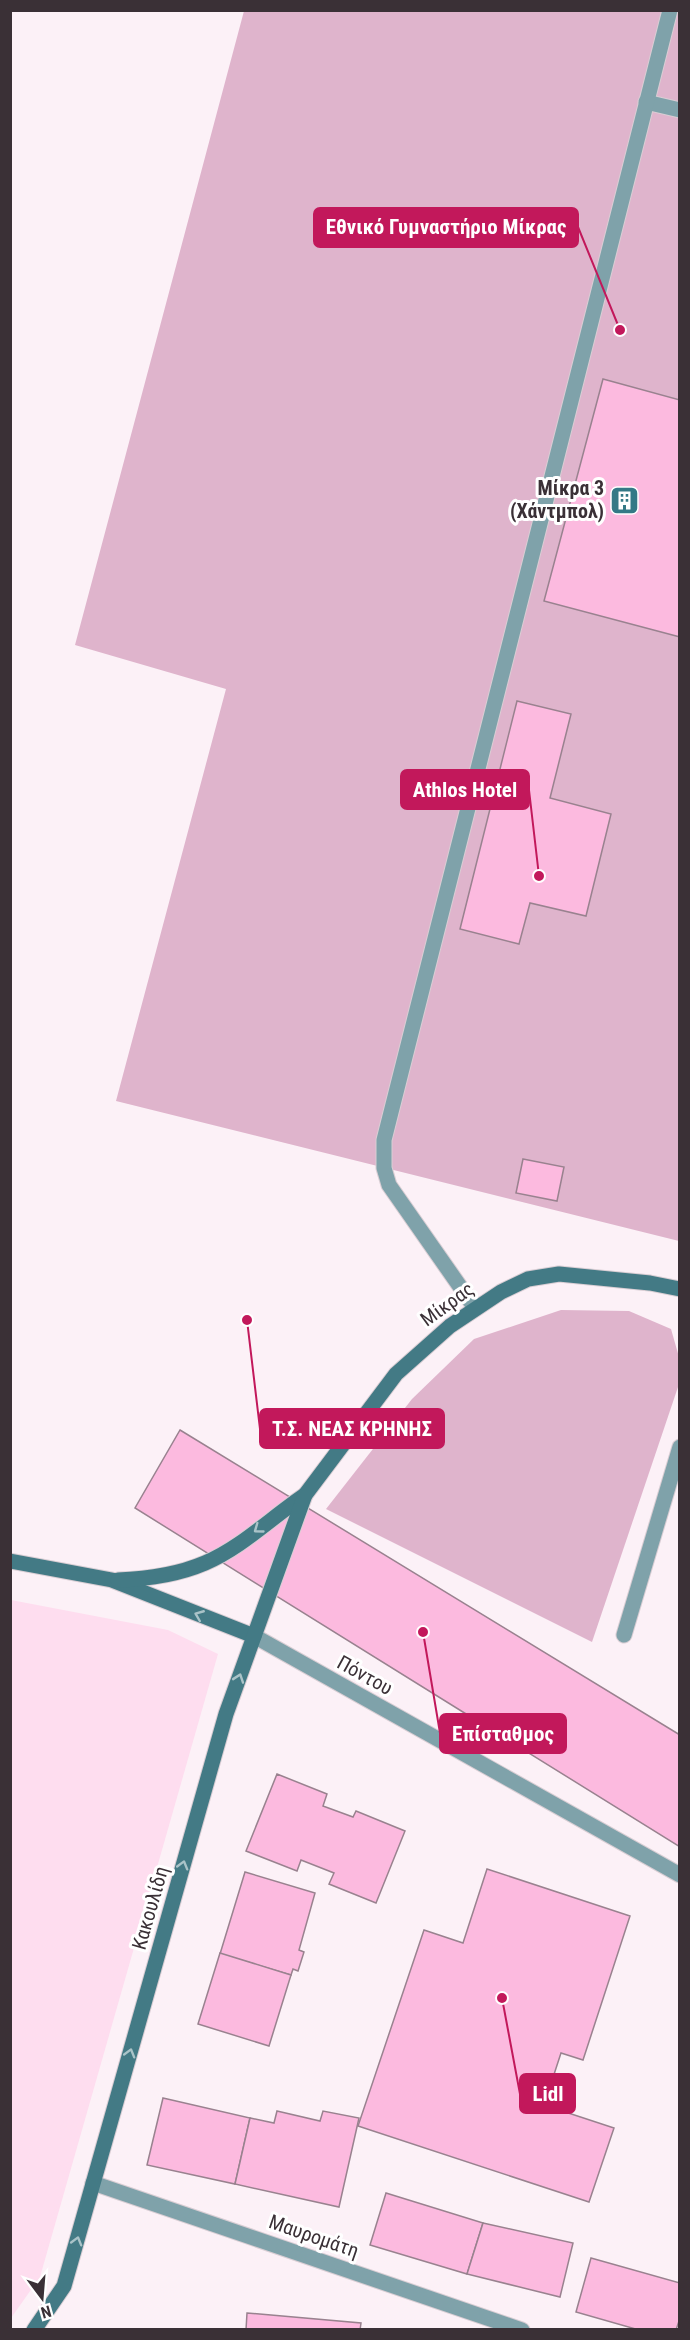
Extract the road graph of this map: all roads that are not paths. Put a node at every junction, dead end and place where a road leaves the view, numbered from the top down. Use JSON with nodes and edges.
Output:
{"nodes":[{"id":1,"x":670,"y":10,"type":"edge"},
{"id":2,"x":646,"y":102,"type":"junction"},
{"id":3,"x":680,"y":110,"type":"edge"},
{"id":4,"x":680,"y":1289,"type":"edge"},
{"id":5,"x":475,"y":1308,"type":"junction"},
{"id":6,"x":680,"y":1447,"type":"edge"},
{"id":7,"x":305,"y":1495,"type":"junction"},
{"id":8,"x":10,"y":1562,"type":"edge"},
{"id":9,"x":112,"y":1580,"type":"junction"},
{"id":10,"x":624,"y":1635,"type":"dead end"},
{"id":11,"x":254,"y":1636,"type":"junction"},
{"id":12,"x":680,"y":1875,"type":"edge"},
{"id":13,"x":93,"y":2183,"type":"junction"},
{"id":14,"x":34,"y":2330,"type":"edge"},
{"id":15,"x":522,"y":2330,"type":"edge"}],
"edges":[{"from":1,"to":2,"type":"street"},
{"from":2,"to":3,"type":"street"},
{"from":2,"to":5,"type":"street"},
{"from":4,"to":5,"type":"main road","name":"Μίκρας"},
{"from":5,"to":7,"type":"main road","name":"Μίκρας"},
{"from":6,"to":10,"type":"street"},
{"from":7,"to":9,"type":"main road","one_way":true},
{"from":7,"to":11,"type":"main road","name":"Κακουλίδη"},
{"from":8,"to":9,"type":"main road","name":"Πόντου"},
{"from":11,"to":9,"type":"main road","name":"Πόντου","one_way":true},
{"from":11,"to":12,"type":"street","name":"Πόντου"},
{"from":13,"to":11,"type":"main road","name":"Κακουλίδη","one_way":true},
{"from":14,"to":13,"type":"main road","name":"Κακουλίδη","one_way":true},
{"from":13,"to":15,"type":"street","name":"Μαυρομάτη"}]}
